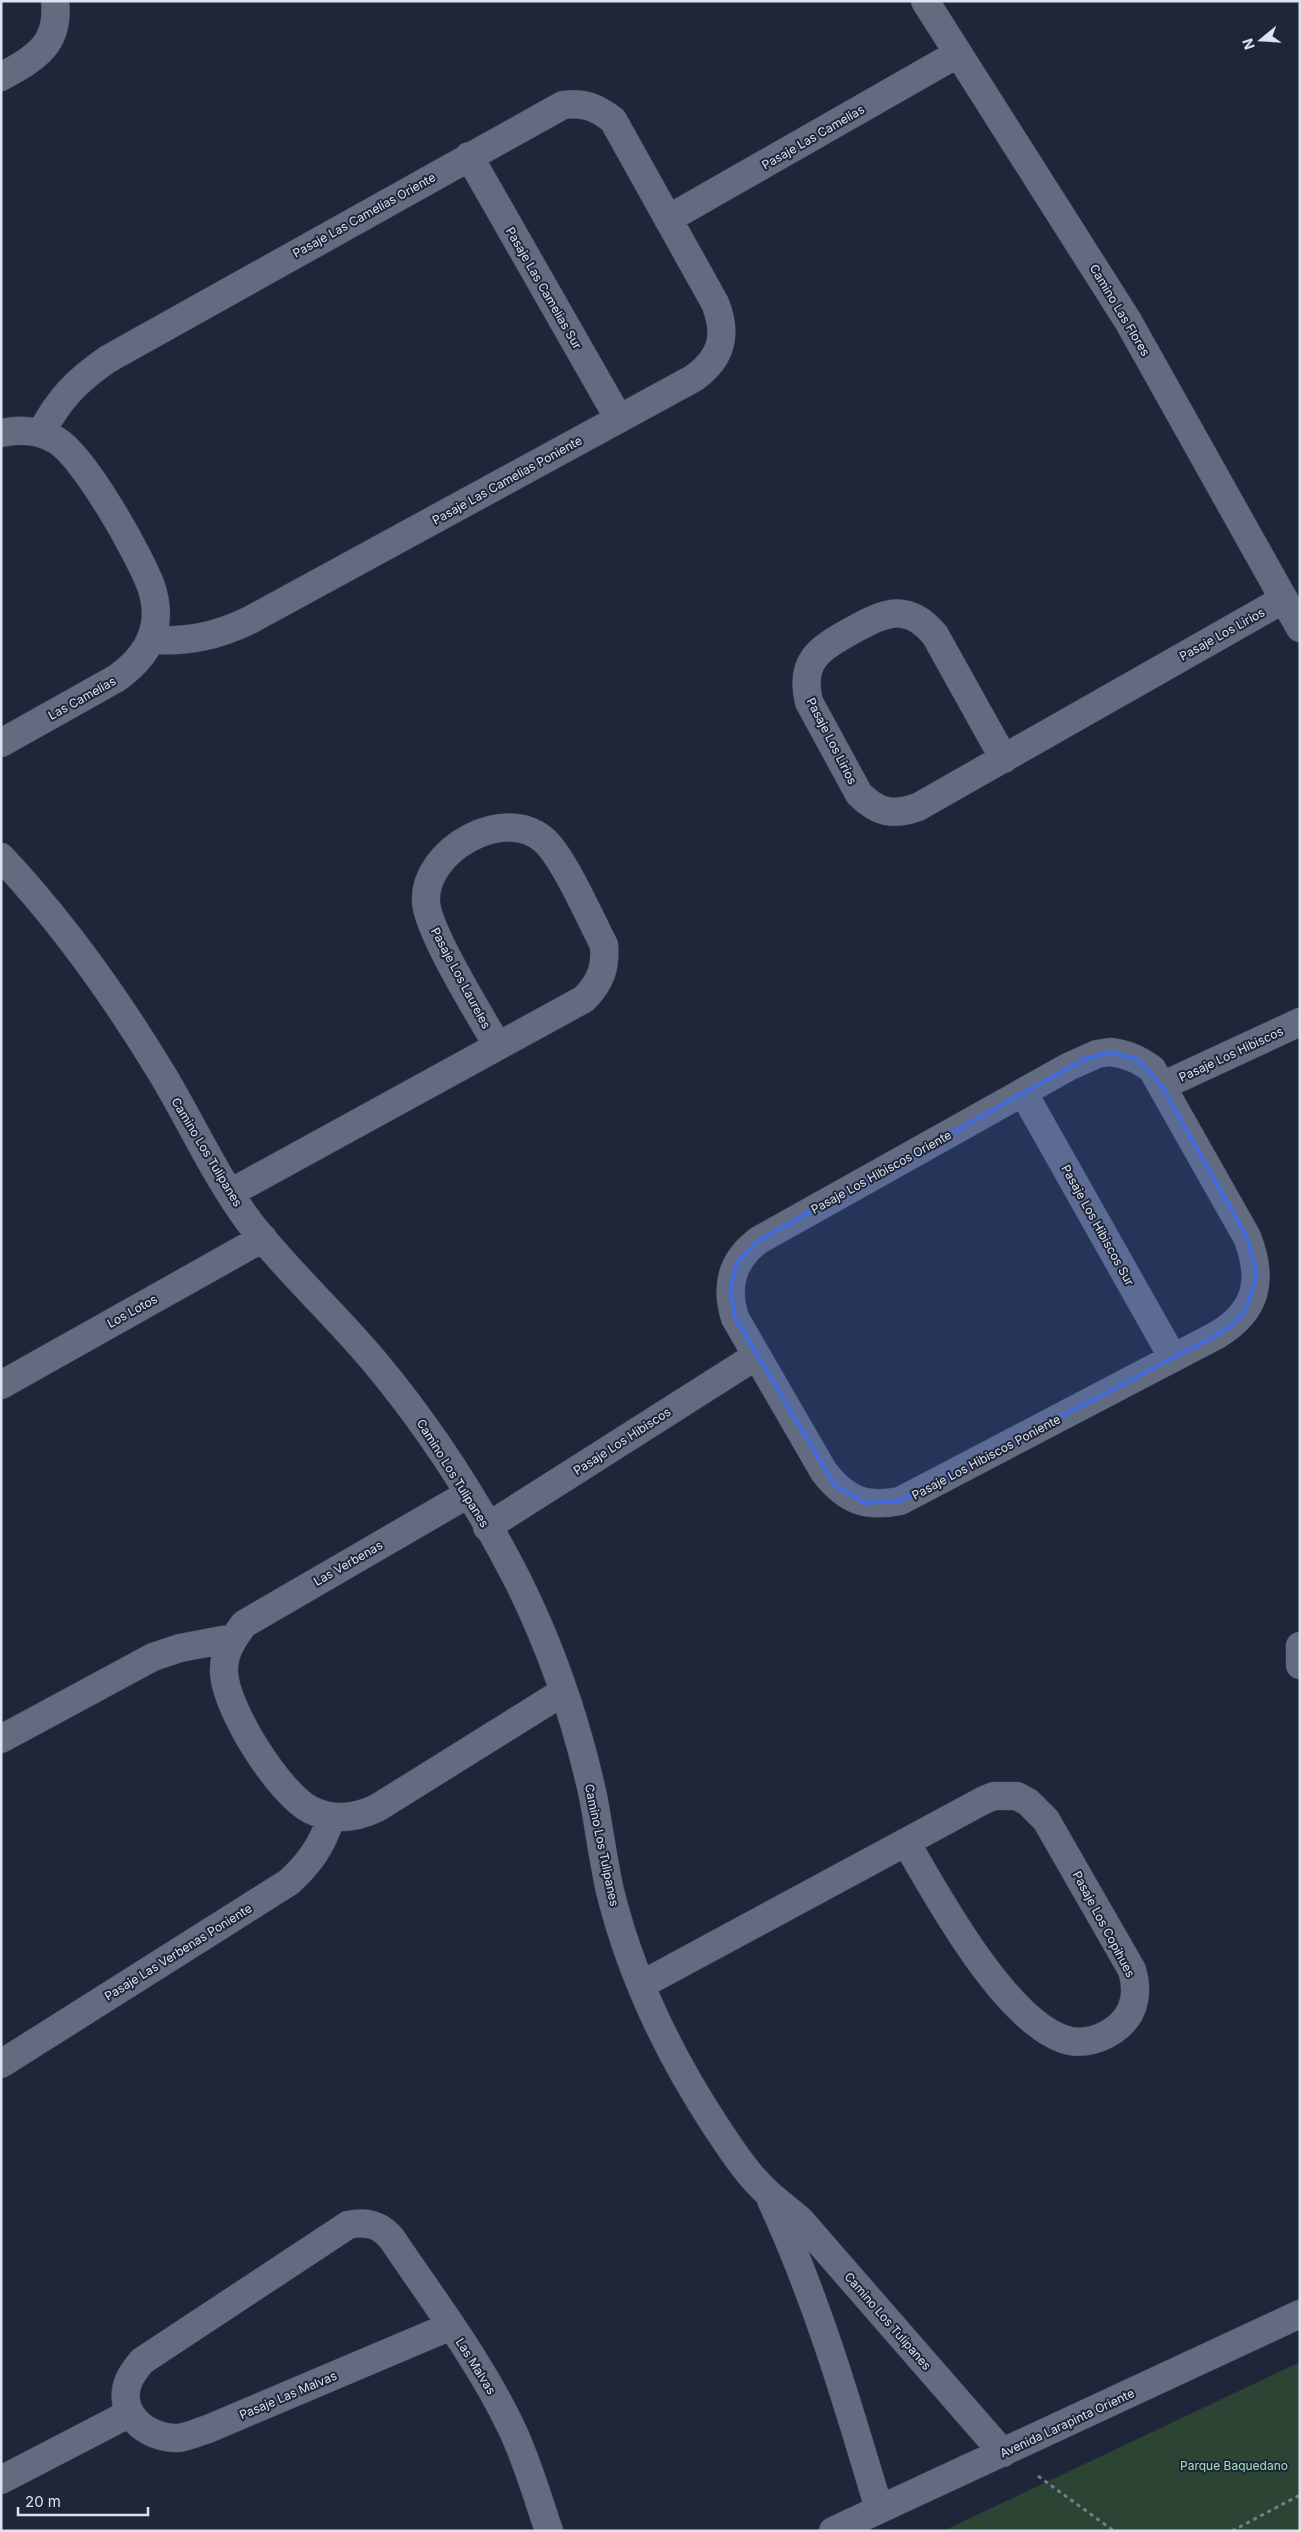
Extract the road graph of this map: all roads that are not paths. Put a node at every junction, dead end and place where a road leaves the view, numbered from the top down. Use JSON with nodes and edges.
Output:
{"nodes":[{"id":1,"x":55,"y":1,"type":"edge"},
{"id":2,"x":925,"y":1,"type":"edge"},
{"id":3,"x":957,"y":54,"type":"junction"},
{"id":4,"x":1,"y":77,"type":"edge"},
{"id":5,"x":469,"y":156,"type":"junction"},
{"id":6,"x":668,"y":219,"type":"junction"},
{"id":7,"x":618,"y":419,"type":"junction"},
{"id":8,"x":1,"y":433,"type":"edge"},
{"id":9,"x":41,"y":433,"type":"junction"},
{"id":10,"x":1284,"y":599,"type":"junction"},
{"id":11,"x":1300,"y":628,"type":"edge"},
{"id":12,"x":151,"y":640,"type":"junction"},
{"id":13,"x":1,"y":743,"type":"edge"},
{"id":14,"x":1004,"y":759,"type":"junction"},
{"id":15,"x":1,"y":857,"type":"edge"},
{"id":16,"x":1300,"y":1022,"type":"edge"},
{"id":17,"x":497,"y":1045,"type":"junction"},
{"id":18,"x":1162,"y":1086,"type":"junction"},
{"id":19,"x":1023,"y":1092,"type":"junction"},
{"id":20,"x":230,"y":1193,"type":"junction"},
{"id":21,"x":263,"y":1238,"type":"junction"},
{"id":22,"x":756,"y":1356,"type":"junction"},
{"id":23,"x":1173,"y":1358,"type":"junction"},
{"id":24,"x":1,"y":1385,"type":"edge"},
{"id":25,"x":468,"y":1494,"type":"junction"},
{"id":26,"x":488,"y":1527,"type":"junction"},
{"id":27,"x":233,"y":1638,"type":"junction"},
{"id":28,"x":1300,"y":1646,"type":"edge"},
{"id":29,"x":1300,"y":1665,"type":"edge"},
{"id":30,"x":563,"y":1692,"type":"junction"},
{"id":31,"x":1,"y":1739,"type":"edge"},
{"id":32,"x":331,"y":1817,"type":"junction"},
{"id":33,"x":906,"y":1842,"type":"junction"},
{"id":34,"x":641,"y":1985,"type":"junction"},
{"id":35,"x":1,"y":2064,"type":"edge"},
{"id":36,"x":768,"y":2194,"type":"junction"},
{"id":37,"x":1300,"y":2314,"type":"edge"},
{"id":38,"x":451,"y":2326,"type":"junction"},
{"id":39,"x":130,"y":2413,"type":"junction"},
{"id":40,"x":1004,"y":2453,"type":"junction"},
{"id":41,"x":1,"y":2480,"type":"edge"},
{"id":42,"x":880,"y":2510,"type":"junction"},
{"id":43,"x":548,"y":2531,"type":"edge"},
{"id":44,"x":832,"y":2531,"type":"edge"}],
"edges":[{"from":1,"to":4,"type":"street"},
{"from":2,"to":3,"type":"street","name":"Camino Las Flores"},
{"from":3,"to":6,"type":"street","name":"Pasaje Las Camelias"},
{"from":3,"to":10,"type":"street","name":"Camino Las Flores"},
{"from":5,"to":6,"type":"street","name":"Pasaje Las Camelias Oriente"},
{"from":5,"to":7,"type":"street","name":"Pasaje Las Camelias Sur"},
{"from":5,"to":9,"type":"street","name":"Pasaje Las Camelias Oriente"},
{"from":6,"to":7,"type":"street","name":"Pasaje Las Camelias Poniente"},
{"from":7,"to":12,"type":"street","name":"Pasaje Las Camelias Poniente"},
{"from":8,"to":9,"type":"street"},
{"from":9,"to":12,"type":"street"},
{"from":10,"to":11,"type":"street","name":"Camino Las Flores"},
{"from":10,"to":14,"type":"street","name":"Pasaje Los Lirios"},
{"from":12,"to":13,"type":"street","name":"Las Camelias"},
{"from":14,"to":14,"type":"street","name":"Pasaje Los Lirios"},
{"from":15,"to":20,"type":"street","name":"Camino Los Tulipanes"},
{"from":16,"to":18,"type":"street","name":"Pasaje Los Hibiscos"},
{"from":17,"to":17,"type":"street","name":"Pasaje Los Laureles"},
{"from":17,"to":20,"type":"street","name":"Pasaje Los Laureles"},
{"from":18,"to":19,"type":"street","name":"Pasaje Los Hibiscos Oriente"},
{"from":18,"to":23,"type":"street","name":"Pasaje Los Hibiscos Poniente"},
{"from":19,"to":22,"type":"street","name":"Pasaje Los Hibiscos Oriente"},
{"from":19,"to":23,"type":"street","name":"Pasaje Los Hibiscos Sur"},
{"from":20,"to":21,"type":"street","name":"Camino Los Tulipanes"},
{"from":21,"to":24,"type":"street","name":"Los Lotos"},
{"from":21,"to":25,"type":"street","name":"Camino Los Tulipanes"},
{"from":22,"to":23,"type":"street","name":"Pasaje Los Hibiscos Poniente"},
{"from":22,"to":26,"type":"street","name":"Pasaje Los Hibiscos"},
{"from":25,"to":26,"type":"street","name":"Camino Los Tulipanes"},
{"from":25,"to":27,"type":"street","name":"Las Verbenas"},
{"from":26,"to":30,"type":"street","name":"Camino Los Tulipanes"},
{"from":27,"to":31,"type":"street"},
{"from":27,"to":32,"type":"street"},
{"from":28,"to":29,"type":"street"},
{"from":30,"to":32,"type":"street"},
{"from":30,"to":34,"type":"street","name":"Camino Los Tulipanes"},
{"from":32,"to":35,"type":"street","name":"Pasaje Las Verbenas Poniente"},
{"from":33,"to":33,"type":"street","name":"Pasaje Los Copihues"},
{"from":33,"to":34,"type":"street","name":"Pasaje Los Copihues"},
{"from":34,"to":36,"type":"street","name":"Camino Los Tulipanes"},
{"from":36,"to":40,"type":"street","name":"Camino Los Tulipanes"},
{"from":36,"to":42,"type":"street","name":"Camino Los Tulipanes"},
{"from":37,"to":40,"type":"street","name":"Avenida Larapinta Oriente"},
{"from":38,"to":39,"type":"street","name":"Pasaje Las Malvas"},
{"from":38,"to":39,"type":"street","name":"Las Malvas"},
{"from":38,"to":43,"type":"street","name":"Las Malvas"},
{"from":39,"to":41,"type":"street"},
{"from":40,"to":42,"type":"street","name":"Avenida Larapinta Oriente"},
{"from":42,"to":44,"type":"street","name":"Avenida Larapinta Oriente"}]}
